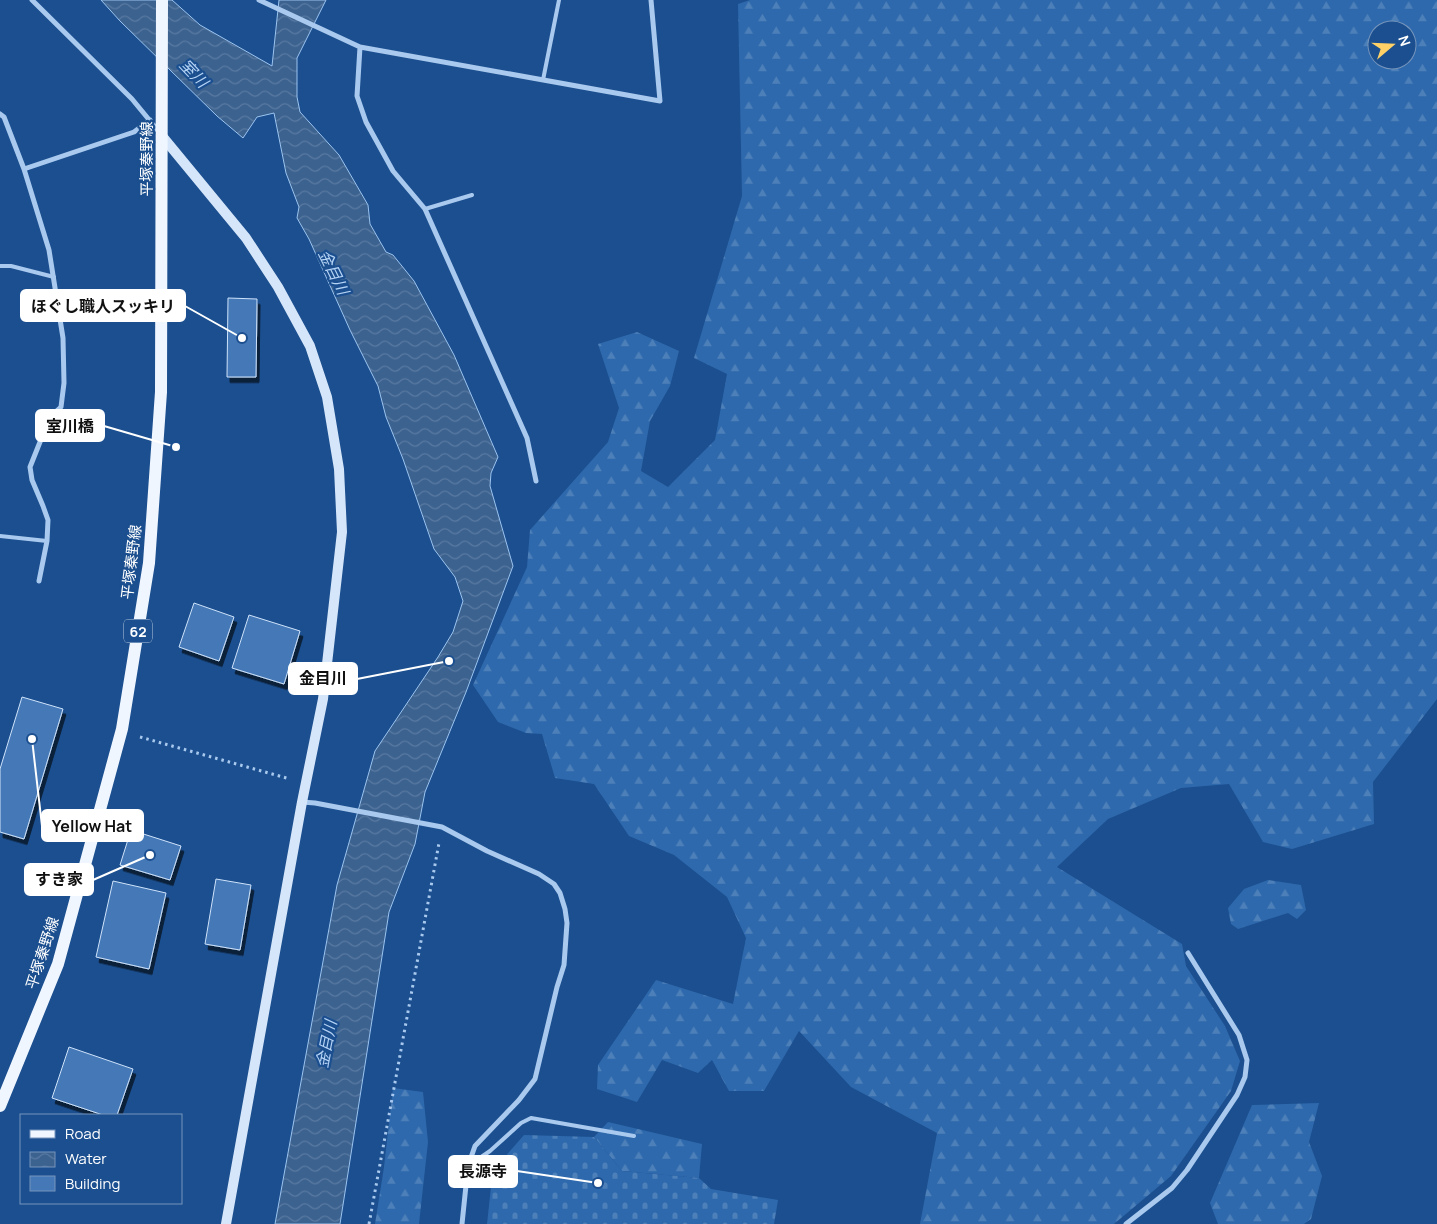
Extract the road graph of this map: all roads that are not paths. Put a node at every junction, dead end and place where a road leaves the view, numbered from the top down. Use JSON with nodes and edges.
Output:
{"nodes":[{"id":1,"x":32,"y":0,"type":"edge"},
{"id":2,"x":162,"y":0,"type":"edge"},
{"id":3,"x":259,"y":0,"type":"edge"},
{"id":4,"x":559,"y":0,"type":"edge"},
{"id":5,"x":651,"y":0,"type":"edge"},
{"id":6,"x":360,"y":47,"type":"junction"},
{"id":7,"x":543,"y":80,"type":"junction"},
{"id":8,"x":0,"y":114,"type":"edge"},
{"id":9,"x":150,"y":120,"type":"junction"},
{"id":10,"x":162,"y":136,"type":"junction"},
{"id":11,"x":24,"y":169,"type":"junction"},
{"id":12,"x":472,"y":195,"type":"dead end"},
{"id":13,"x":425,"y":209,"type":"junction"},
{"id":14,"x":0,"y":266,"type":"edge"},
{"id":15,"x":54,"y":277,"type":"junction"},
{"id":16,"x":536,"y":481,"type":"dead end"},
{"id":17,"x":0,"y":536,"type":"edge"},
{"id":18,"x":47,"y":541,"type":"junction"},
{"id":19,"x":39,"y":581,"type":"dead end"},
{"id":20,"x":302,"y":802,"type":"junction"},
{"id":21,"x":1188,"y":953,"type":"dead end"},
{"id":22,"x":0,"y":1106,"type":"edge"},
{"id":23,"x":634,"y":1136,"type":"dead end"},
{"id":24,"x":468,"y":1166,"type":"junction"},
{"id":25,"x":226,"y":1224,"type":"edge"},
{"id":26,"x":462,"y":1224,"type":"edge"},
{"id":27,"x":1126,"y":1224,"type":"edge"}],
"edges":[{"from":1,"to":9,"type":"street"},
{"from":2,"to":10,"type":"main road","name":"平塚秦野線","number":"62"},
{"from":3,"to":6,"type":"street"},
{"from":4,"to":7,"type":"lane"},
{"from":5,"to":7,"type":"street"},
{"from":6,"to":7,"type":"street"},
{"from":6,"to":13,"type":"street"},
{"from":8,"to":11,"type":"street"},
{"from":9,"to":10,"type":"street"},
{"from":9,"to":11,"type":"street"},
{"from":10,"to":20,"type":"street"},
{"from":10,"to":22,"type":"main road","name":"平塚秦野線","number":"62"},
{"from":11,"to":15,"type":"street"},
{"from":12,"to":13,"type":"lane"},
{"from":13,"to":16,"type":"street"},
{"from":14,"to":15,"type":"lane"},
{"from":15,"to":18,"type":"street"},
{"from":17,"to":18,"type":"lane"},
{"from":18,"to":19,"type":"street"},
{"from":20,"to":24,"type":"street"},
{"from":20,"to":25,"type":"street"},
{"from":21,"to":27,"type":"street"},
{"from":23,"to":24,"type":"lane"},
{"from":24,"to":26,"type":"street"}]}
